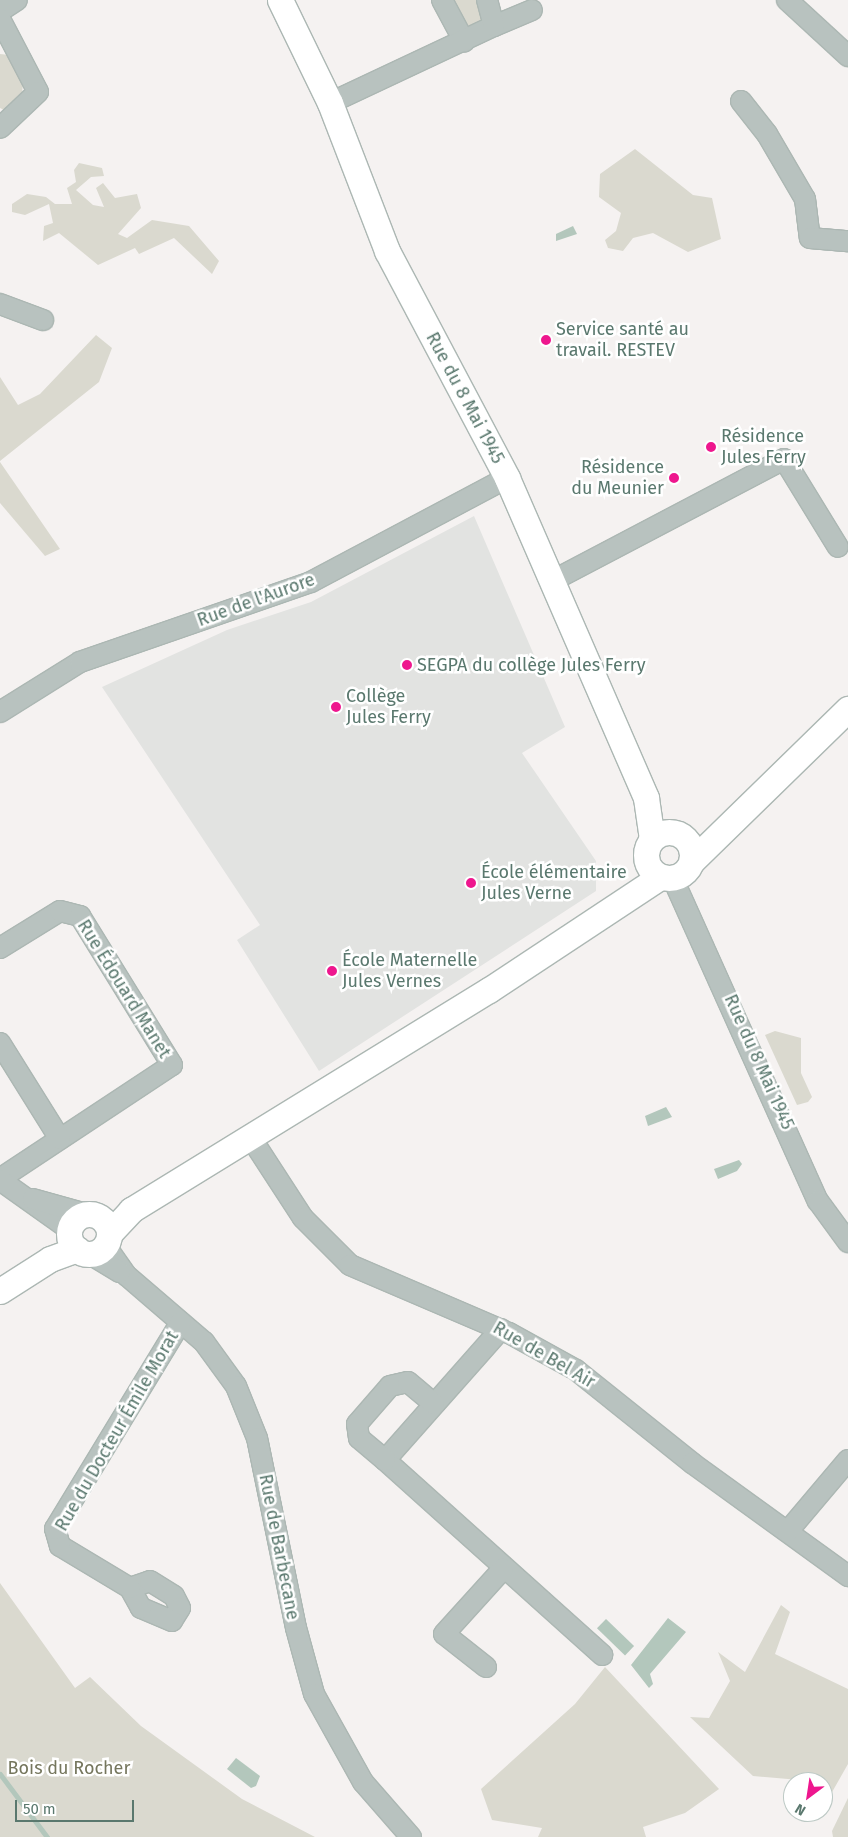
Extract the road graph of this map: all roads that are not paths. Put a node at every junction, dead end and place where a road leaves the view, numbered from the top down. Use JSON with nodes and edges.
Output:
{"nodes":[{"id":1,"x":17,"y":0,"type":"edge"},
{"id":2,"x":280,"y":0,"type":"edge"},
{"id":3,"x":442,"y":0,"type":"edge"},
{"id":4,"x":487,"y":0,"type":"edge"},
{"id":5,"x":787,"y":0,"type":"edge"},
{"id":6,"x":532,"y":10,"type":"dead end"},
{"id":7,"x":0,"y":11,"type":"edge"},
{"id":8,"x":0,"y":19,"type":"edge"},
{"id":9,"x":494,"y":26,"type":"junction"},
{"id":10,"x":464,"y":41,"type":"junction"},
{"id":11,"x":848,"y":56,"type":"edge"},
{"id":12,"x":741,"y":101,"type":"dead end"},
{"id":13,"x":330,"y":103,"type":"junction"},
{"id":14,"x":0,"y":128,"type":"edge"},
{"id":15,"x":848,"y":241,"type":"edge"},
{"id":16,"x":0,"y":304,"type":"edge"},
{"id":17,"x":43,"y":320,"type":"dead end"},
{"id":18,"x":507,"y":478,"type":"junction"},
{"id":19,"x":838,"y":547,"type":"dead end"},
{"id":20,"x":552,"y":581,"type":"junction"},
{"id":21,"x":848,"y":708,"type":"edge"},
{"id":22,"x":0,"y":712,"type":"edge"},
{"id":23,"x":728,"y":824,"type":"junction"},
{"id":24,"x":665,"y":854,"type":"junction"},
{"id":25,"x":0,"y":948,"type":"edge"},
{"id":26,"x":0,"y":1044,"type":"edge"},
{"id":27,"x":251,"y":1138,"type":"junction"},
{"id":28,"x":60,"y":1139,"type":"junction"},
{"id":29,"x":0,"y":1180,"type":"edge"},
{"id":30,"x":88,"y":1234,"type":"junction"},
{"id":31,"x":848,"y":1242,"type":"edge"},
{"id":32,"x":0,"y":1291,"type":"edge"},
{"id":33,"x":181,"y":1322,"type":"junction"},
{"id":34,"x":502,"y":1329,"type":"junction"},
{"id":35,"x":434,"y":1404,"type":"junction"},
{"id":36,"x":385,"y":1460,"type":"junction"},
{"id":37,"x":848,"y":1460,"type":"edge"},
{"id":38,"x":788,"y":1531,"type":"junction"},
{"id":39,"x":503,"y":1569,"type":"junction"},
{"id":40,"x":848,"y":1576,"type":"edge"},
{"id":41,"x":130,"y":1588,"type":"dead end"},
{"id":42,"x":602,"y":1655,"type":"dead end"},
{"id":43,"x":486,"y":1668,"type":"dead end"},
{"id":44,"x":411,"y":1837,"type":"edge"}],
"edges":[{"from":1,"to":7,"type":"street"},
{"from":2,"to":13,"type":"main road","name":"Rue du 8 Mai 1945"},
{"from":3,"to":10,"type":"street"},
{"from":4,"to":9,"type":"street"},
{"from":5,"to":11,"type":"street"},
{"from":6,"to":9,"type":"street"},
{"from":8,"to":14,"type":"street"},
{"from":9,"to":10,"type":"street"},
{"from":10,"to":13,"type":"street"},
{"from":12,"to":15,"type":"street"},
{"from":13,"to":18,"type":"main road","name":"Rue du 8 Mai 1945"},
{"from":16,"to":17,"type":"street"},
{"from":18,"to":20,"type":"main road","name":"Rue du 8 Mai 1945"},
{"from":18,"to":22,"type":"street","name":"Rue de l'Aurore"},
{"from":19,"to":20,"type":"street"},
{"from":20,"to":24,"type":"main road","name":"Rue du 8 Mai 1945"},
{"from":21,"to":23,"type":"main road"},
{"from":23,"to":24,"type":"main road"},
{"from":23,"to":24,"type":"main road"},
{"from":24,"to":27,"type":"main road"},
{"from":24,"to":31,"type":"street","name":"Rue du 8 Mai 1945"},
{"from":25,"to":28,"type":"street","name":"Rue Édouard Manet"},
{"from":26,"to":28,"type":"street"},
{"from":27,"to":30,"type":"main road"},
{"from":27,"to":34,"type":"street","name":"Rue de Bel Air"},
{"from":28,"to":29,"type":"street","name":"Rue Édouard Manet"},
{"from":29,"to":30,"type":"street","name":"Rue de Barbecane"},
{"from":30,"to":32,"type":"main road"},
{"from":30,"to":33,"type":"street","name":"Rue de Barbecane"},
{"from":33,"to":41,"type":"street","name":"Rue du Docteur Émile Morat"},
{"from":33,"to":44,"type":"street","name":"Rue de Barbecane"},
{"from":34,"to":35,"type":"street"},
{"from":34,"to":38,"type":"street","name":"Rue de Bel Air"},
{"from":35,"to":36,"type":"street"},
{"from":35,"to":36,"type":"street"},
{"from":36,"to":39,"type":"street"},
{"from":37,"to":38,"type":"street"},
{"from":38,"to":40,"type":"street","name":"Rue de Bel Air"},
{"from":39,"to":42,"type":"street"},
{"from":39,"to":43,"type":"street"}]}
